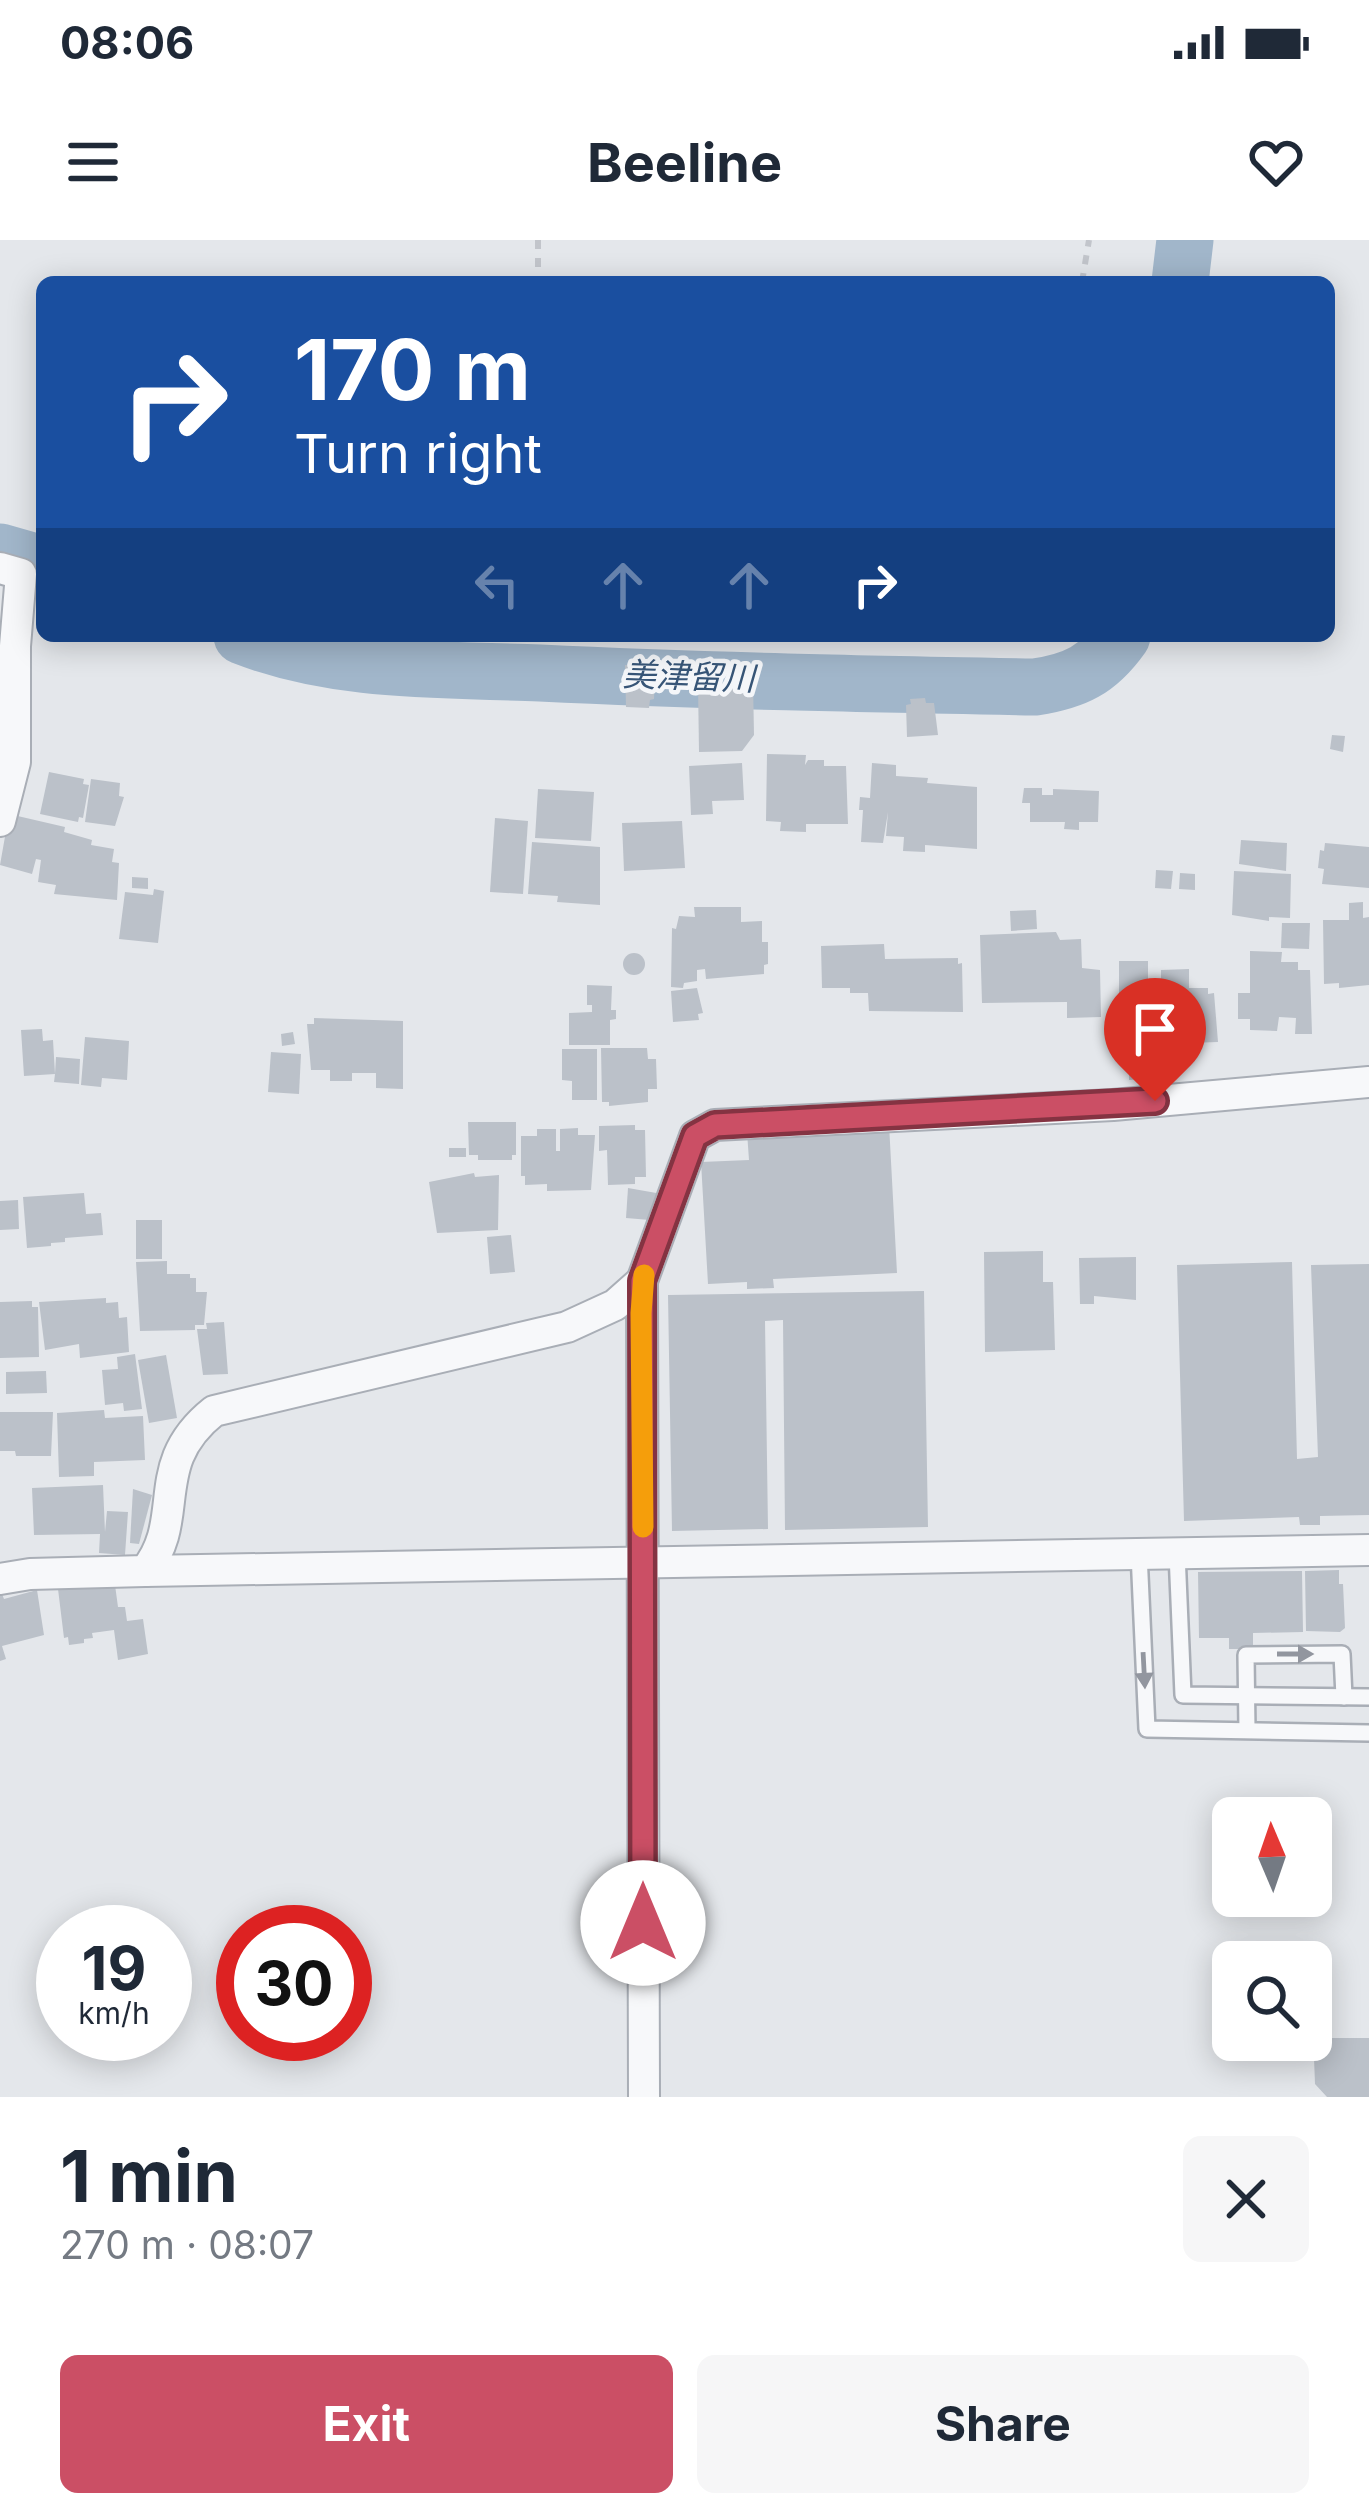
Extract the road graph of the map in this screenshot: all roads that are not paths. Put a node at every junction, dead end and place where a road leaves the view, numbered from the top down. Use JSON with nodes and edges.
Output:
{"nodes":[{"id":1,"x":0,"y":568,"type":"edge"},
{"id":2,"x":0,"y":821,"type":"edge"},
{"id":3,"x":1369,"y":1082,"type":"edge"},
{"id":4,"x":642,"y":1281,"type":"junction"},
{"id":5,"x":1369,"y":1550,"type":"edge"},
{"id":6,"x":1139,"y":1553,"type":"junction"},
{"id":7,"x":1177,"y":1553,"type":"junction"},
{"id":8,"x":642,"y":1562,"type":"junction"},
{"id":9,"x":145,"y":1571,"type":"junction"},
{"id":10,"x":0,"y":1580,"type":"edge"},
{"id":11,"x":1246,"y":1696,"type":"junction"},
{"id":12,"x":1344,"y":1697,"type":"junction"},
{"id":13,"x":1369,"y":1697,"type":"edge"},
{"id":14,"x":1247,"y":1730,"type":"junction"},
{"id":15,"x":1369,"y":1732,"type":"edge"},
{"id":16,"x":644,"y":2097,"type":"edge"}],
"edges":[{"from":1,"to":2,"type":"street"},
{"from":3,"to":4,"type":"street"},
{"from":4,"to":8,"type":"street"},
{"from":4,"to":9,"type":"street"},
{"from":5,"to":7,"type":"street"},
{"from":6,"to":7,"type":"street"},
{"from":6,"to":8,"type":"street"},
{"from":6,"to":14,"type":"lane","one_way":true},
{"from":7,"to":11,"type":"lane"},
{"from":8,"to":9,"type":"street"},
{"from":8,"to":16,"type":"street"},
{"from":9,"to":10,"type":"street"},
{"from":11,"to":12,"type":"lane"},
{"from":11,"to":12,"type":"lane","one_way":true},
{"from":11,"to":14,"type":"lane"},
{"from":12,"to":13,"type":"lane"},
{"from":14,"to":15,"type":"lane"}]}
